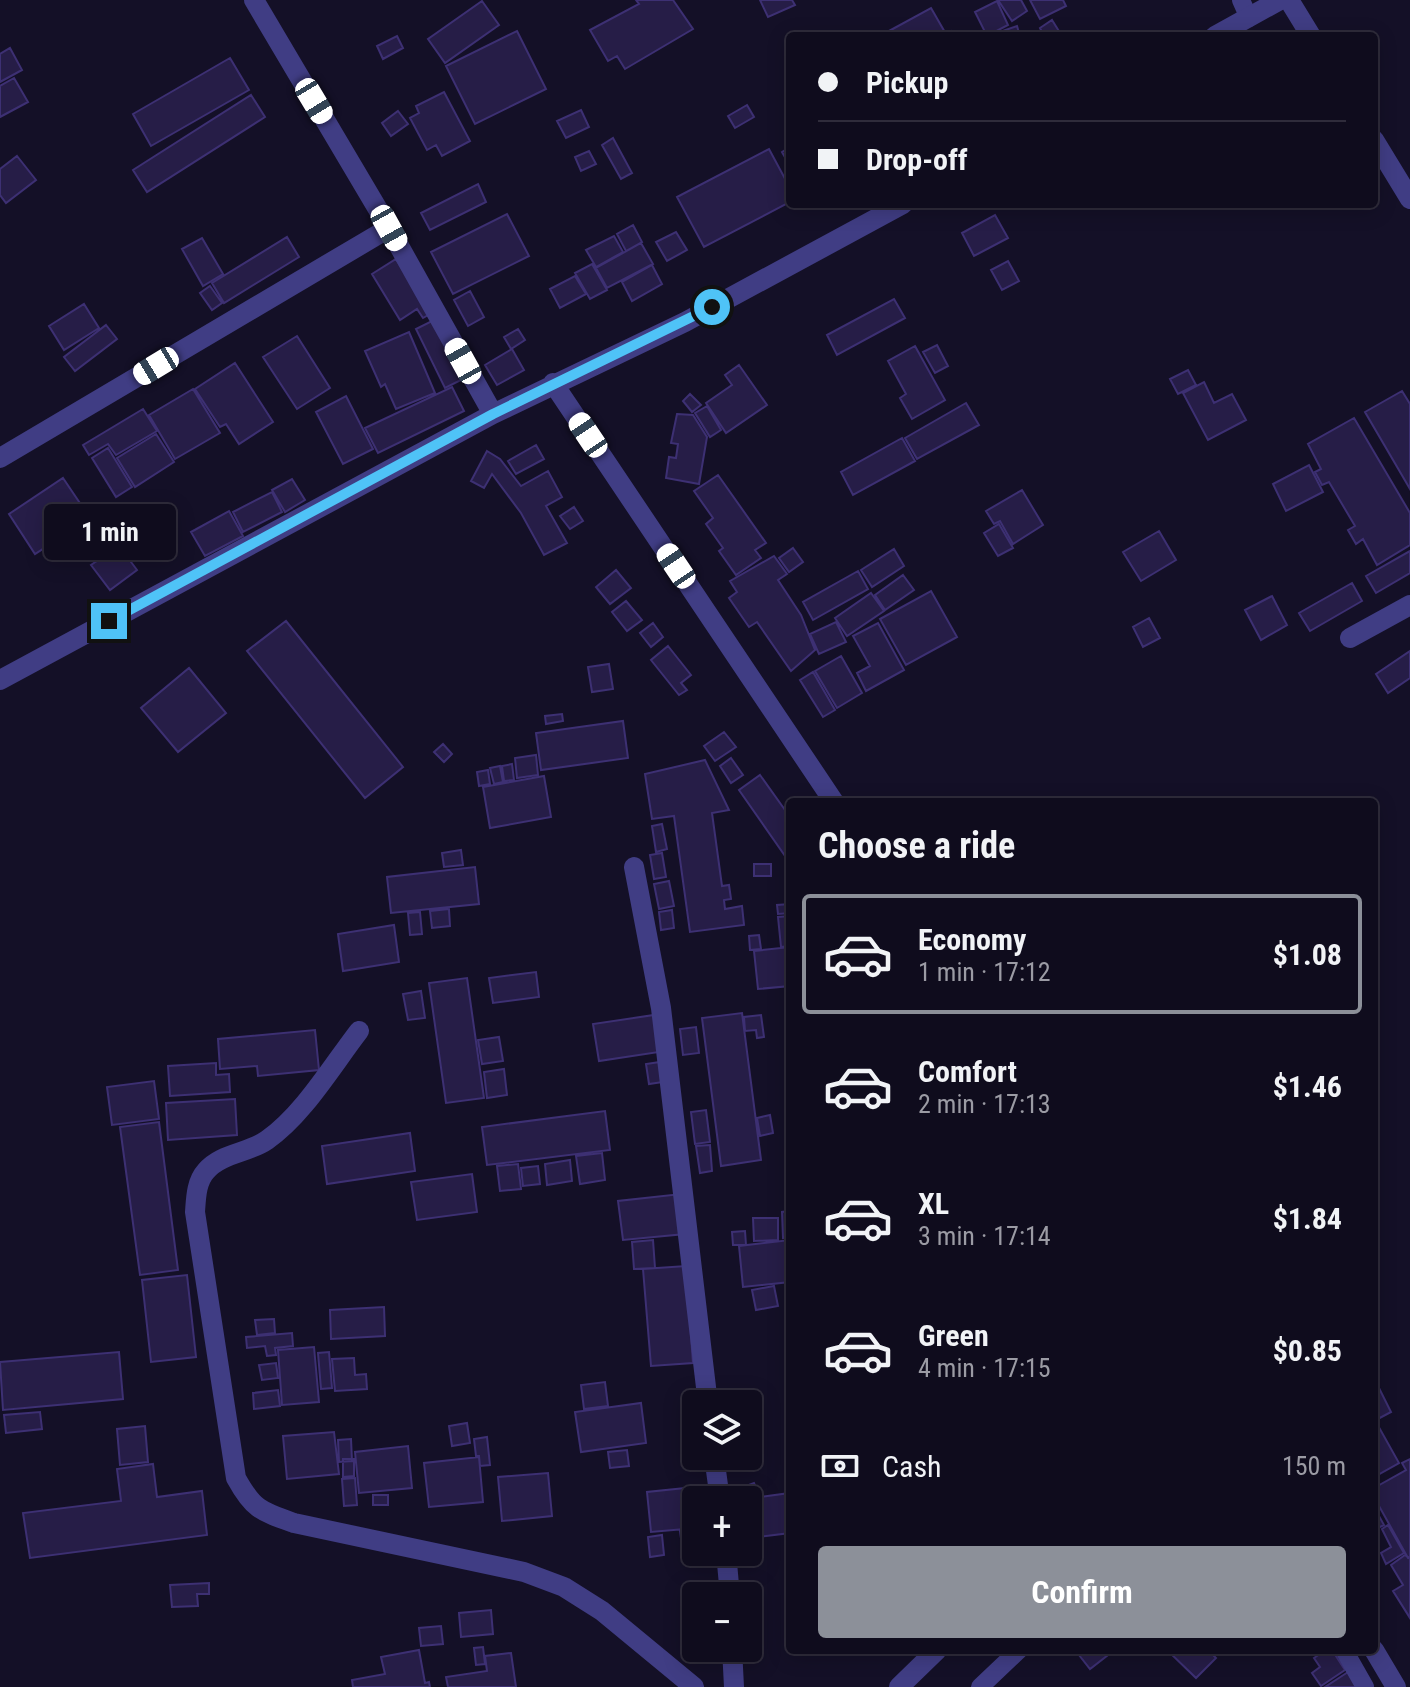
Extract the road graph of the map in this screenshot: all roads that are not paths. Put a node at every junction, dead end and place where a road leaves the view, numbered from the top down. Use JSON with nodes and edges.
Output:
{"nodes":[{"id":1,"x":254,"y":0,"type":"edge"},
{"id":2,"x":1280,"y":0,"type":"edge"},
{"id":3,"x":1289,"y":0,"type":"edge"},
{"id":4,"x":1245,"y":9,"type":"edge"},
{"id":5,"x":1219,"y":32,"type":"edge"},
{"id":6,"x":1309,"y":32,"type":"edge"},
{"id":7,"x":1378,"y":147,"type":"edge"},
{"id":8,"x":1410,"y":199,"type":"edge"},
{"id":9,"x":896,"y":208,"type":"edge"},
{"id":10,"x":389,"y":228,"type":"junction"},
{"id":11,"x":553,"y":383,"type":"junction"},
{"id":12,"x":493,"y":414,"type":"junction"},
{"id":13,"x":0,"y":458,"type":"edge"},
{"id":14,"x":1410,"y":605,"type":"edge"},
{"id":15,"x":1350,"y":638,"type":"dead end"},
{"id":16,"x":0,"y":680,"type":"edge"},
{"id":17,"x":831,"y":798,"type":"edge"},
{"id":18,"x":634,"y":867,"type":"dead end"},
{"id":19,"x":359,"y":1031,"type":"dead end"},
{"id":20,"x":706,"y":1390,"type":"edge"},
{"id":21,"x":933,"y":1654,"type":"edge"},
{"id":22,"x":1015,"y":1654,"type":"edge"},
{"id":23,"x":1346,"y":1654,"type":"edge"},
{"id":24,"x":1376,"y":1654,"type":"edge"},
{"id":25,"x":733,"y":1662,"type":"edge"},
{"id":26,"x":694,"y":1687,"type":"edge"},
{"id":27,"x":734,"y":1687,"type":"edge"},
{"id":28,"x":899,"y":1687,"type":"edge"},
{"id":29,"x":980,"y":1687,"type":"edge"},
{"id":30,"x":1365,"y":1687,"type":"edge"},
{"id":31,"x":1396,"y":1687,"type":"edge"}],
"edges":[{"from":1,"to":10,"type":"street"},
{"from":2,"to":4,"type":"street"},
{"from":3,"to":6,"type":"street"},
{"from":4,"to":5,"type":"street"},
{"from":7,"to":8,"type":"street"},
{"from":9,"to":11,"type":"street"},
{"from":10,"to":12,"type":"street"},
{"from":10,"to":13,"type":"street"},
{"from":11,"to":12,"type":"street"},
{"from":11,"to":17,"type":"street"},
{"from":12,"to":16,"type":"street"},
{"from":14,"to":15,"type":"street"},
{"from":18,"to":20,"type":"street"},
{"from":19,"to":26,"type":"street"},
{"from":21,"to":28,"type":"street"},
{"from":22,"to":29,"type":"lane"},
{"from":23,"to":30,"type":"lane"},
{"from":24,"to":31,"type":"street"},
{"from":25,"to":27,"type":"street"}]}
